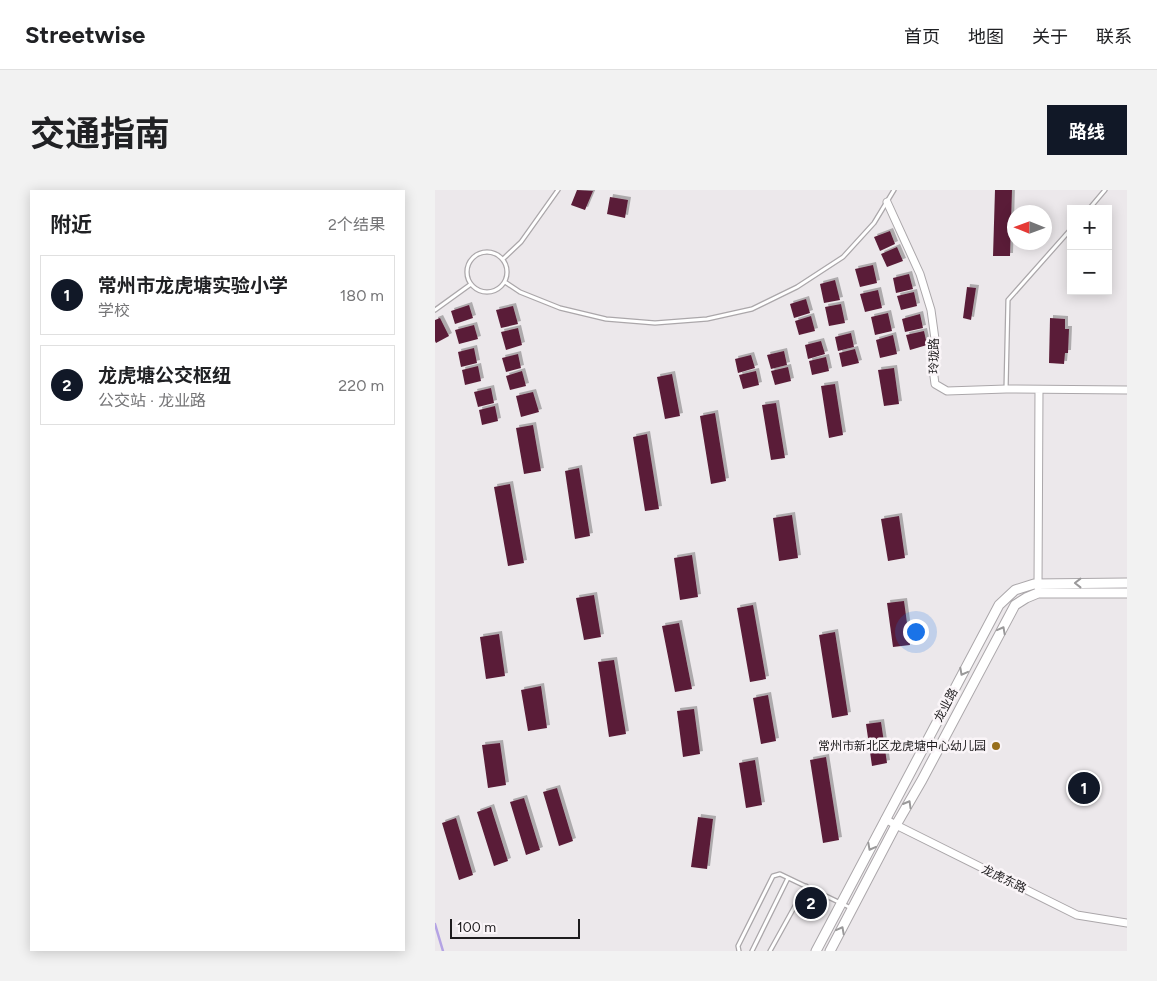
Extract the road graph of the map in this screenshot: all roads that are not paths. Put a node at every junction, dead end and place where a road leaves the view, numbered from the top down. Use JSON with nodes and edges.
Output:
{"nodes":[{"id":1,"x":558,"y":190,"type":"edge"},
{"id":2,"x":894,"y":190,"type":"edge"},
{"id":3,"x":1105,"y":190,"type":"edge"},
{"id":4,"x":887,"y":202,"type":"junction"},
{"id":5,"x":1092,"y":205,"type":"edge"},
{"id":6,"x":1067,"y":234,"type":"edge"},
{"id":7,"x":503,"y":260,"type":"junction"},
{"id":8,"x":505,"y":282,"type":"junction"},
{"id":9,"x":471,"y":284,"type":"junction"},
{"id":10,"x":435,"y":310,"type":"edge"},
{"id":11,"x":1007,"y":389,"type":"junction"},
{"id":12,"x":1039,"y":390,"type":"junction"},
{"id":13,"x":1127,"y":390,"type":"edge"},
{"id":14,"x":1127,"y":583,"type":"edge"},
{"id":15,"x":1038,"y":588,"type":"junction"},
{"id":16,"x":1127,"y":593,"type":"edge"},
{"id":17,"x":885,"y":819,"type":"junction"},
{"id":18,"x":896,"y":825,"type":"junction"},
{"id":19,"x":788,"y":878,"type":"junction"},
{"id":20,"x":805,"y":886,"type":"junction"},
{"id":21,"x":841,"y":903,"type":"junction"},
{"id":22,"x":852,"y":908,"type":"junction"},
{"id":23,"x":1127,"y":924,"type":"edge"},
{"id":24,"x":739,"y":951,"type":"edge"},
{"id":25,"x":752,"y":951,"type":"edge"},
{"id":26,"x":770,"y":951,"type":"edge"},
{"id":27,"x":816,"y":951,"type":"edge"},
{"id":28,"x":830,"y":951,"type":"edge"}],
"edges":[{"from":1,"to":7,"type":"lane"},
{"from":2,"to":4,"type":"lane"},
{"from":3,"to":5,"type":"lane"},
{"from":4,"to":8,"type":"lane"},
{"from":4,"to":11,"type":"street","name":"玲珑路"},
{"from":6,"to":11,"type":"lane"},
{"from":7,"to":8,"type":"lane"},
{"from":7,"to":9,"type":"lane"},
{"from":8,"to":9,"type":"lane"},
{"from":9,"to":10,"type":"lane"},
{"from":11,"to":12,"type":"street","name":"玲珑路"},
{"from":12,"to":13,"type":"street","name":"玲珑路"},
{"from":12,"to":15,"type":"street"},
{"from":14,"to":15,"type":"street","name":"龙业路","one_way":true},
{"from":15,"to":16,"type":"street","name":"龙业路"},
{"from":15,"to":17,"type":"street","name":"龙业路","one_way":true},
{"from":18,"to":15,"type":"street","name":"龙业路","one_way":true},
{"from":17,"to":18,"type":"street","name":"龙虎东路"},
{"from":17,"to":21,"type":"street","name":"龙业路","one_way":true},
{"from":18,"to":22,"type":"street","name":"龙业路"},
{"from":18,"to":23,"type":"street","name":"龙虎东路"},
{"from":19,"to":20,"type":"lane"},
{"from":19,"to":24,"type":"lane"},
{"from":19,"to":25,"type":"lane"},
{"from":20,"to":21,"type":"lane"},
{"from":20,"to":26,"type":"lane"},
{"from":21,"to":22,"type":"lane"},
{"from":21,"to":27,"type":"street","name":"龙业路"},
{"from":28,"to":22,"type":"street","name":"龙业路","one_way":true}]}
